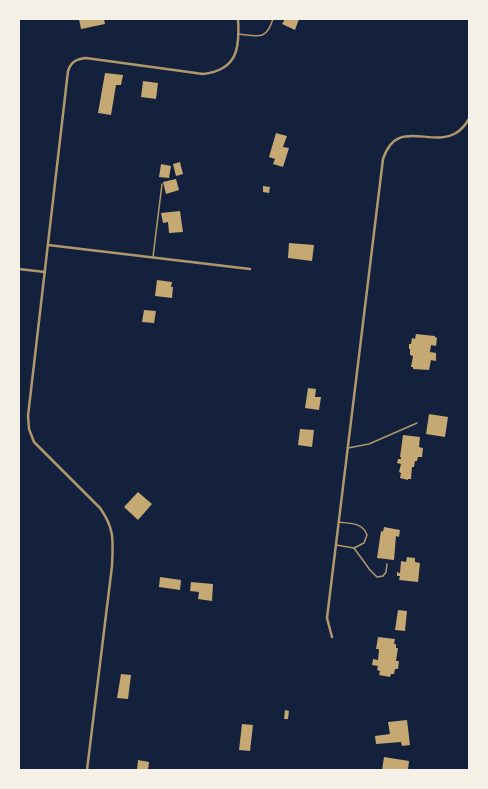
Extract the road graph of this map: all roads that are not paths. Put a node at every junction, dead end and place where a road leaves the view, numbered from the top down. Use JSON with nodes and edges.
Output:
{"nodes":[{"id":1,"x":238,"y":19,"type":"edge"},
{"id":2,"x":273,"y":19,"type":"edge"},
{"id":3,"x":239,"y":34,"type":"junction"},
{"id":4,"x":469,"y":119,"type":"edge"},
{"id":5,"x":162,"y":184,"type":"dead end"},
{"id":6,"x":48,"y":245,"type":"junction"},
{"id":7,"x":154,"y":258,"type":"junction"},
{"id":8,"x":19,"y":269,"type":"edge"},
{"id":9,"x":250,"y":269,"type":"dead end"},
{"id":10,"x":45,"y":272,"type":"junction"},
{"id":11,"x":417,"y":424,"type":"dead end"},
{"id":12,"x":348,"y":448,"type":"junction"},
{"id":13,"x":339,"y":522,"type":"junction"},
{"id":14,"x":336,"y":544,"type":"junction"},
{"id":15,"x":354,"y":548,"type":"junction"},
{"id":16,"x":387,"y":564,"type":"dead end"},
{"id":17,"x":332,"y":637,"type":"dead end"},
{"id":18,"x":87,"y":770,"type":"edge"}],
"edges":[{"from":1,"to":3,"type":"street"},
{"from":2,"to":3,"type":"lane"},
{"from":3,"to":6,"type":"street"},
{"from":4,"to":12,"type":"street"},
{"from":5,"to":7,"type":"lane"},
{"from":6,"to":7,"type":"street"},
{"from":6,"to":10,"type":"street"},
{"from":7,"to":9,"type":"street"},
{"from":8,"to":10,"type":"street"},
{"from":10,"to":18,"type":"street"},
{"from":11,"to":12,"type":"lane"},
{"from":12,"to":13,"type":"street"},
{"from":13,"to":14,"type":"street"},
{"from":13,"to":15,"type":"lane"},
{"from":14,"to":15,"type":"lane"},
{"from":14,"to":17,"type":"street"},
{"from":15,"to":16,"type":"lane"}]}
